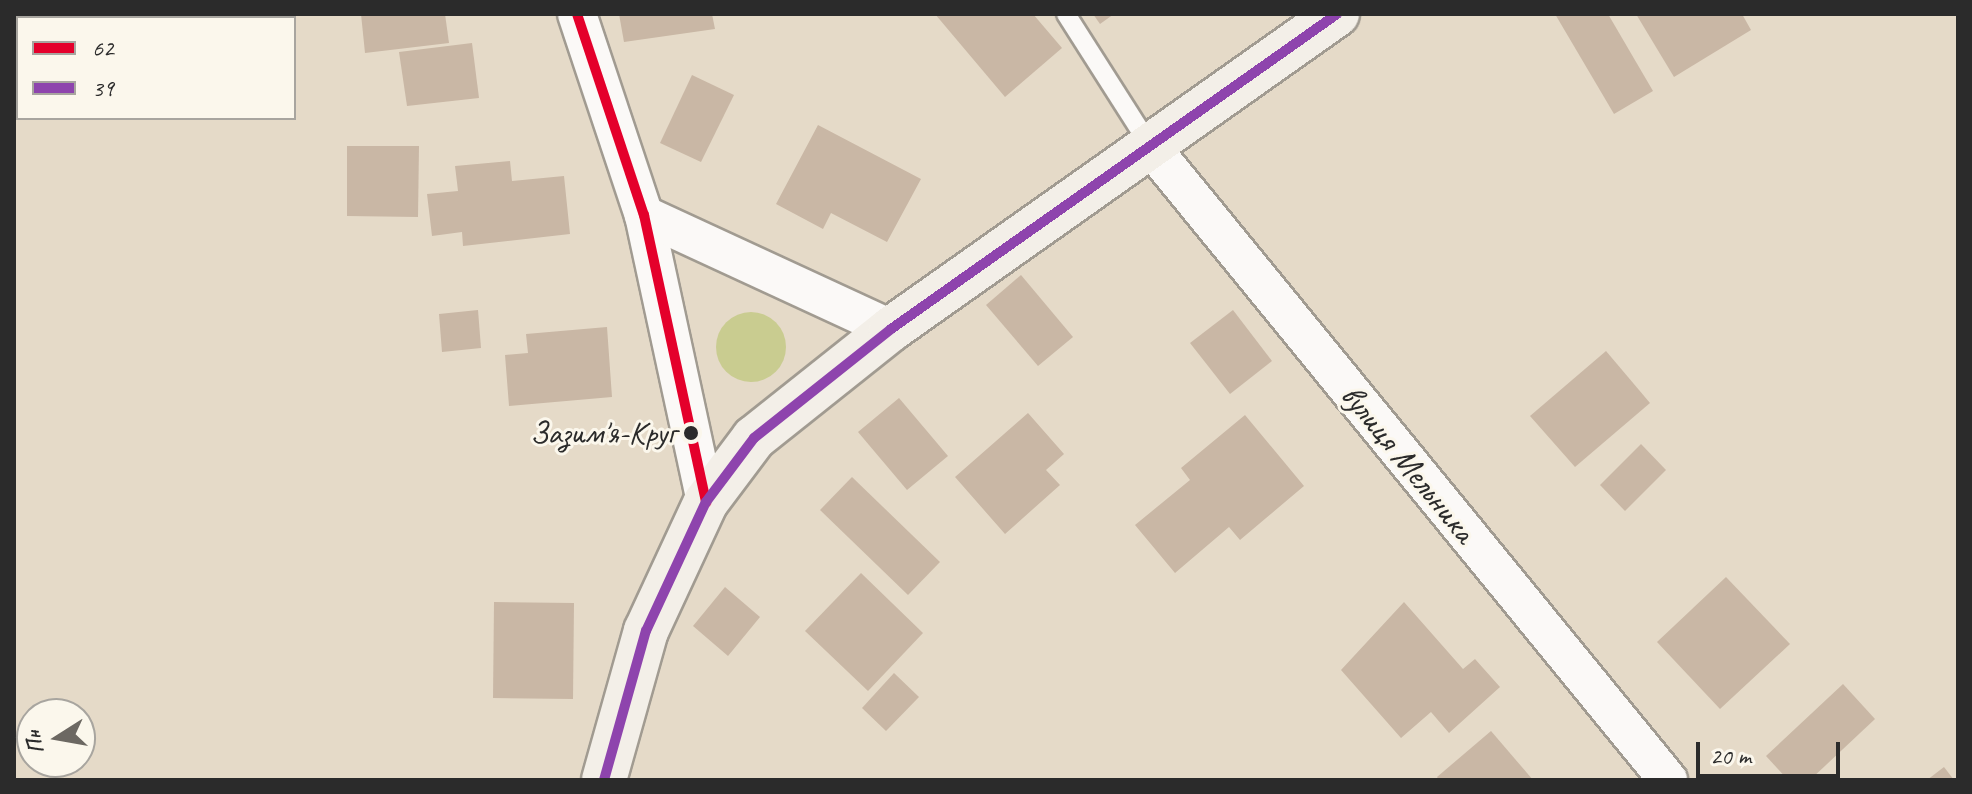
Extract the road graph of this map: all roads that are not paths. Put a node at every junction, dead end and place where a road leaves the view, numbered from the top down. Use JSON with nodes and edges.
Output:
{"nodes":[{"id":1,"x":577,"y":14,"type":"edge"},
{"id":2,"x":1066,"y":14,"type":"edge"},
{"id":3,"x":1337,"y":14,"type":"edge"},
{"id":4,"x":1150,"y":146,"type":"junction"},
{"id":5,"x":644,"y":215,"type":"junction"},
{"id":6,"x":891,"y":329,"type":"junction"},
{"id":7,"x":706,"y":502,"type":"junction"},
{"id":8,"x":604,"y":780,"type":"edge"},
{"id":9,"x":1668,"y":780,"type":"edge"}],
"edges":[{"from":1,"to":5,"type":"street"},
{"from":2,"to":4,"type":"lane"},
{"from":3,"to":4,"type":"street"},
{"from":4,"to":6,"type":"street"},
{"from":4,"to":9,"type":"street","name":"вулиця Мельника"},
{"from":5,"to":6,"type":"street"},
{"from":5,"to":7,"type":"street"},
{"from":6,"to":7,"type":"street"},
{"from":7,"to":8,"type":"street"}]}
